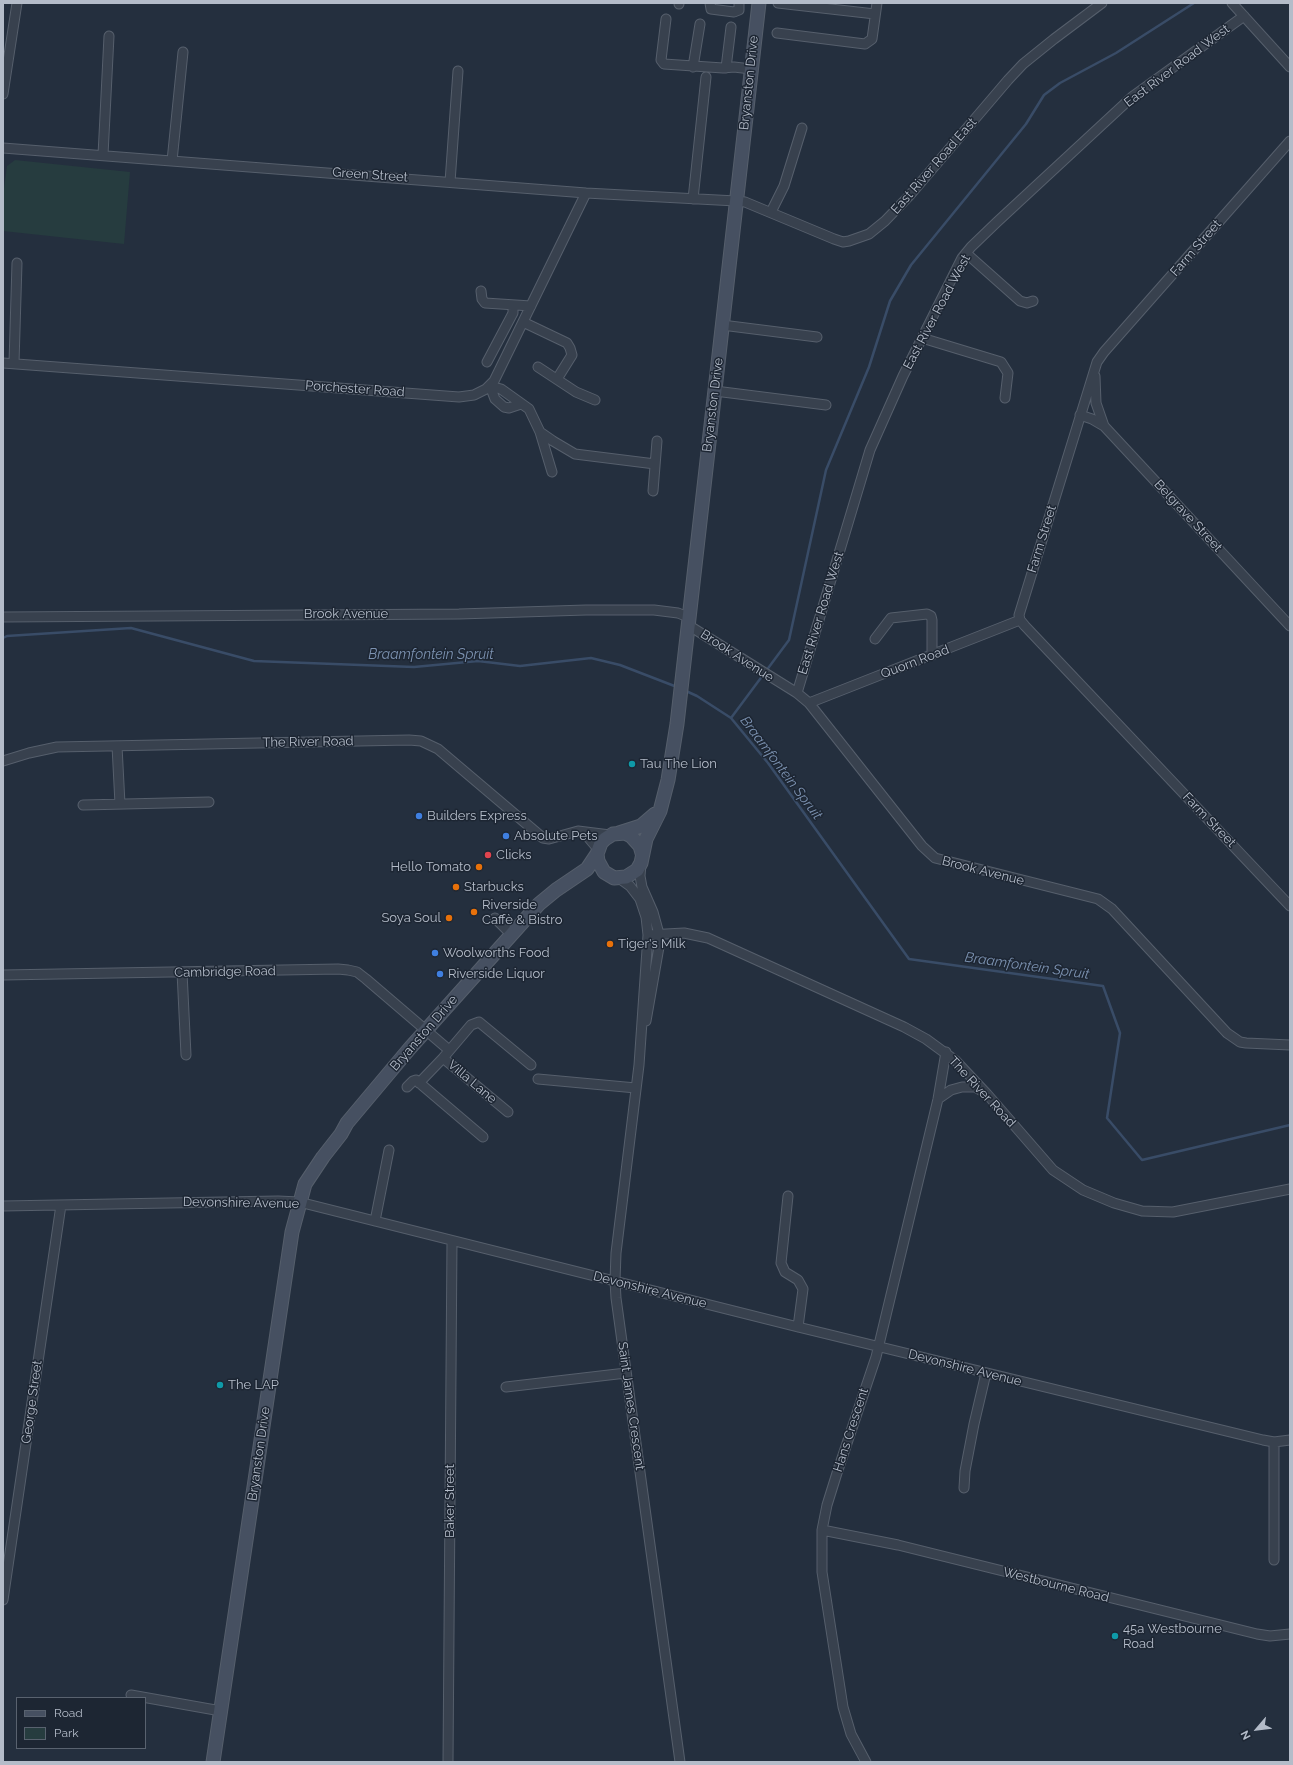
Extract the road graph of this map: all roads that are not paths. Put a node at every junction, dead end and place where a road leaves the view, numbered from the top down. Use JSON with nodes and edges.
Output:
{"nodes":[{"id":1,"x":17,"y":3,"type":"edge"},
{"id":2,"x":710,"y":3,"type":"edge"},
{"id":3,"x":739,"y":3,"type":"edge"},
{"id":4,"x":759,"y":3,"type":"edge"},
{"id":5,"x":778,"y":3,"type":"edge"},
{"id":6,"x":877,"y":3,"type":"edge"},
{"id":7,"x":1102,"y":3,"type":"edge"},
{"id":8,"x":1232,"y":3,"type":"edge"},
{"id":9,"x":875,"y":14,"type":"junction"},
{"id":10,"x":1244,"y":16,"type":"junction"},
{"id":11,"x":666,"y":19,"type":"dead end"},
{"id":12,"x":700,"y":24,"type":"dead end"},
{"id":13,"x":731,"y":27,"type":"dead end"},
{"id":14,"x":777,"y":33,"type":"dead end"},
{"id":15,"x":109,"y":36,"type":"dead end"},
{"id":16,"x":183,"y":52,"type":"dead end"},
{"id":17,"x":1290,"y":66,"type":"edge"},
{"id":18,"x":693,"y":67,"type":"junction"},
{"id":19,"x":726,"y":68,"type":"junction"},
{"id":20,"x":750,"y":69,"type":"junction"},
{"id":21,"x":458,"y":71,"type":"dead end"},
{"id":22,"x":706,"y":77,"type":"dead end"},
{"id":23,"x":3,"y":94,"type":"edge"},
{"id":24,"x":802,"y":128,"type":"dead end"},
{"id":25,"x":1290,"y":141,"type":"edge"},
{"id":26,"x":3,"y":148,"type":"edge"},
{"id":27,"x":103,"y":156,"type":"junction"},
{"id":28,"x":172,"y":160,"type":"junction"},
{"id":29,"x":450,"y":182,"type":"junction"},
{"id":30,"x":586,"y":194,"type":"junction"},
{"id":31,"x":693,"y":199,"type":"junction"},
{"id":32,"x":736,"y":201,"type":"junction"},
{"id":33,"x":771,"y":212,"type":"junction"},
{"id":34,"x":966,"y":253,"type":"junction"},
{"id":35,"x":17,"y":263,"type":"dead end"},
{"id":36,"x":481,"y":291,"type":"dead end"},
{"id":37,"x":1033,"y":301,"type":"dead end"},
{"id":38,"x":513,"y":305,"type":"junction"},
{"id":39,"x":531,"y":306,"type":"junction"},
{"id":40,"x":523,"y":322,"type":"junction"},
{"id":41,"x":722,"y":325,"type":"junction"},
{"id":42,"x":817,"y":337,"type":"dead end"},
{"id":43,"x":922,"y":338,"type":"junction"},
{"id":44,"x":487,"y":362,"type":"dead end"},
{"id":45,"x":3,"y":363,"type":"edge"},
{"id":46,"x":14,"y":363,"type":"junction"},
{"id":47,"x":538,"y":367,"type":"dead end"},
{"id":48,"x":1094,"y":369,"type":"junction"},
{"id":49,"x":557,"y":379,"type":"junction"},
{"id":50,"x":490,"y":386,"type":"junction"},
{"id":51,"x":715,"y":391,"type":"junction"},
{"id":52,"x":1005,"y":398,"type":"dead end"},
{"id":53,"x":595,"y":400,"type":"dead end"},
{"id":54,"x":521,"y":404,"type":"junction"},
{"id":55,"x":826,"y":405,"type":"dead end"},
{"id":56,"x":1080,"y":415,"type":"junction"},
{"id":57,"x":1104,"y":426,"type":"junction"},
{"id":58,"x":540,"y":432,"type":"junction"},
{"id":59,"x":657,"y":441,"type":"dead end"},
{"id":60,"x":655,"y":464,"type":"junction"},
{"id":61,"x":552,"y":472,"type":"dead end"},
{"id":62,"x":653,"y":491,"type":"dead end"},
{"id":63,"x":3,"y":617,"type":"edge"},
{"id":64,"x":1020,"y":620,"type":"junction"},
{"id":65,"x":688,"y":621,"type":"junction"},
{"id":66,"x":1290,"y":626,"type":"edge"},
{"id":67,"x":875,"y":639,"type":"dead end"},
{"id":68,"x":932,"y":655,"type":"junction"},
{"id":69,"x":797,"y":693,"type":"junction"},
{"id":70,"x":809,"y":703,"type":"junction"},
{"id":71,"x":117,"y":746,"type":"junction"},
{"id":72,"x":3,"y":761,"type":"edge"},
{"id":73,"x":209,"y":802,"type":"dead end"},
{"id":74,"x":120,"y":804,"type":"junction"},
{"id":75,"x":83,"y":805,"type":"dead end"},
{"id":76,"x":662,"y":806,"type":"junction"},
{"id":77,"x":578,"y":831,"type":"junction"},
{"id":78,"x":614,"y":834,"type":"junction"},
{"id":79,"x":598,"y":851,"type":"junction"},
{"id":80,"x":641,"y":858,"type":"junction"},
{"id":81,"x":614,"y":877,"type":"junction"},
{"id":82,"x":1290,"y":906,"type":"edge"},
{"id":83,"x":495,"y":918,"type":"dead end"},
{"id":84,"x":511,"y":934,"type":"junction"},
{"id":85,"x":659,"y":934,"type":"junction"},
{"id":86,"x":648,"y":935,"type":"junction"},
{"id":87,"x":182,"y":972,"type":"junction"},
{"id":88,"x":3,"y":976,"type":"edge"},
{"id":89,"x":429,"y":1033,"type":"junction"},
{"id":90,"x":1290,"y":1045,"type":"edge"},
{"id":91,"x":449,"y":1050,"type":"junction"},
{"id":92,"x":640,"y":1050,"type":"junction"},
{"id":93,"x":946,"y":1052,"type":"junction"},
{"id":94,"x":186,"y":1055,"type":"dead end"},
{"id":95,"x":443,"y":1058,"type":"junction"},
{"id":96,"x":531,"y":1065,"type":"dead end"},
{"id":97,"x":538,"y":1078,"type":"dead end"},
{"id":98,"x":419,"y":1083,"type":"junction"},
{"id":99,"x":407,"y":1087,"type":"dead end"},
{"id":100,"x":636,"y":1088,"type":"junction"},
{"id":101,"x":987,"y":1094,"type":"junction"},
{"id":102,"x":938,"y":1099,"type":"junction"},
{"id":103,"x":508,"y":1112,"type":"dead end"},
{"id":104,"x":483,"y":1137,"type":"dead end"},
{"id":105,"x":389,"y":1150,"type":"dead end"},
{"id":106,"x":1290,"y":1189,"type":"edge"},
{"id":107,"x":788,"y":1196,"type":"dead end"},
{"id":108,"x":299,"y":1202,"type":"junction"},
{"id":109,"x":61,"y":1205,"type":"junction"},
{"id":110,"x":3,"y":1206,"type":"edge"},
{"id":111,"x":375,"y":1221,"type":"junction"},
{"id":112,"x":452,"y":1240,"type":"junction"},
{"id":113,"x":615,"y":1281,"type":"junction"},
{"id":114,"x":798,"y":1327,"type":"junction"},
{"id":115,"x":878,"y":1346,"type":"junction"},
{"id":116,"x":626,"y":1373,"type":"junction"},
{"id":117,"x":986,"y":1373,"type":"junction"},
{"id":118,"x":506,"y":1387,"type":"dead end"},
{"id":119,"x":1290,"y":1440,"type":"edge"},
{"id":120,"x":1274,"y":1442,"type":"junction"},
{"id":121,"x":964,"y":1488,"type":"dead end"},
{"id":122,"x":822,"y":1530,"type":"junction"},
{"id":123,"x":1274,"y":1560,"type":"dead end"},
{"id":124,"x":3,"y":1600,"type":"edge"},
{"id":125,"x":1290,"y":1634,"type":"edge"},
{"id":126,"x":130,"y":1695,"type":"dead end"},
{"id":127,"x":141,"y":1697,"type":"edge"},
{"id":128,"x":146,"y":1698,"type":"edge"},
{"id":129,"x":221,"y":1711,"type":"junction"},
{"id":130,"x":213,"y":1762,"type":"edge"},
{"id":131,"x":448,"y":1762,"type":"edge"},
{"id":132,"x":680,"y":1762,"type":"edge"},
{"id":133,"x":866,"y":1762,"type":"edge"}],
"edges":[{"from":1,"to":23,"type":"street"},
{"from":2,"to":3,"type":"street"},
{"from":4,"to":20,"type":"main road","name":"Bryanston Drive"},
{"from":5,"to":9,"type":"street"},
{"from":6,"to":9,"type":"street"},
{"from":7,"to":33,"type":"street","name":"East River Road East"},
{"from":8,"to":10,"type":"street"},
{"from":9,"to":14,"type":"street"},
{"from":10,"to":17,"type":"street"},
{"from":10,"to":34,"type":"street","name":"East River Road West"},
{"from":11,"to":18,"type":"street"},
{"from":12,"to":18,"type":"street"},
{"from":13,"to":19,"type":"street"},
{"from":15,"to":27,"type":"street"},
{"from":16,"to":28,"type":"street"},
{"from":18,"to":19,"type":"street"},
{"from":19,"to":20,"type":"street"},
{"from":20,"to":32,"type":"main road","name":"Bryanston Drive"},
{"from":21,"to":29,"type":"street"},
{"from":22,"to":31,"type":"street"},
{"from":24,"to":33,"type":"street"},
{"from":25,"to":48,"type":"street","name":"Farm Street"},
{"from":26,"to":27,"type":"street","name":"Green Street"},
{"from":27,"to":28,"type":"street","name":"Green Street"},
{"from":28,"to":29,"type":"street","name":"Green Street"},
{"from":29,"to":30,"type":"street","name":"Green Street"},
{"from":30,"to":31,"type":"street","name":"Green Street"},
{"from":30,"to":39,"type":"street"},
{"from":31,"to":32,"type":"street","name":"Green Street"},
{"from":32,"to":33,"type":"street","name":"East River Road East"},
{"from":32,"to":41,"type":"main road","name":"Bryanston Drive"},
{"from":34,"to":37,"type":"street"},
{"from":34,"to":43,"type":"street","name":"East River Road West"},
{"from":35,"to":46,"type":"street"},
{"from":36,"to":38,"type":"street"},
{"from":38,"to":39,"type":"street"},
{"from":38,"to":44,"type":"street"},
{"from":39,"to":40,"type":"street"},
{"from":40,"to":49,"type":"street"},
{"from":40,"to":50,"type":"street"},
{"from":41,"to":42,"type":"street"},
{"from":41,"to":51,"type":"main road","name":"Bryanston Drive"},
{"from":43,"to":52,"type":"street"},
{"from":43,"to":69,"type":"street","name":"East River Road West"},
{"from":45,"to":46,"type":"street","name":"Porchester Road"},
{"from":46,"to":50,"type":"street","name":"Porchester Road"},
{"from":47,"to":49,"type":"street"},
{"from":48,"to":56,"type":"street","name":"Farm Street"},
{"from":48,"to":57,"type":"street"},
{"from":49,"to":53,"type":"street"},
{"from":50,"to":54,"type":"street"},
{"from":50,"to":54,"type":"street"},
{"from":51,"to":55,"type":"street"},
{"from":51,"to":65,"type":"main road","name":"Bryanston Drive"},
{"from":54,"to":58,"type":"street"},
{"from":56,"to":57,"type":"street","name":"Belgrave Street"},
{"from":56,"to":64,"type":"street","name":"Farm Street"},
{"from":57,"to":66,"type":"street","name":"Belgrave Street"},
{"from":58,"to":60,"type":"street"},
{"from":58,"to":61,"type":"street"},
{"from":59,"to":60,"type":"street"},
{"from":60,"to":62,"type":"street"},
{"from":63,"to":65,"type":"street","name":"Brook Avenue"},
{"from":64,"to":68,"type":"street","name":"Quorn Road"},
{"from":64,"to":82,"type":"street","name":"Farm Street"},
{"from":65,"to":69,"type":"street","name":"Brook Avenue"},
{"from":65,"to":76,"type":"main road","name":"Bryanston Drive"},
{"from":67,"to":68,"type":"street"},
{"from":68,"to":70,"type":"street","name":"Quorn Road"},
{"from":69,"to":70,"type":"street","name":"Brook Avenue"},
{"from":70,"to":90,"type":"street","name":"Brook Avenue"},
{"from":71,"to":72,"type":"street","name":"The River Road"},
{"from":71,"to":74,"type":"street"},
{"from":71,"to":77,"type":"street","name":"The River Road"},
{"from":73,"to":74,"type":"street"},
{"from":74,"to":75,"type":"street"},
{"from":76,"to":78,"type":"main road"},
{"from":76,"to":80,"type":"main road","name":"Bryanston Drive"},
{"from":77,"to":78,"type":"street","name":"The River Road"},
{"from":77,"to":79,"type":"street"},
{"from":78,"to":79,"type":"main road"},
{"from":78,"to":80,"type":"main road"},
{"from":79,"to":81,"type":"main road"},
{"from":79,"to":84,"type":"main road","name":"Bryanston Drive"},
{"from":80,"to":81,"type":"main road"},
{"from":80,"to":85,"type":"street","name":"Saint James Crescent"},
{"from":81,"to":86,"type":"street","name":"Saint James Crescent"},
{"from":81,"to":89,"type":"main road","name":"Bryanston Drive"},
{"from":83,"to":84,"type":"street"},
{"from":84,"to":89,"type":"main road","name":"Bryanston Drive"},
{"from":85,"to":86,"type":"street","name":"The River Road"},
{"from":85,"to":92,"type":"street","name":"Saint James Crescent"},
{"from":85,"to":93,"type":"street","name":"The River Road"},
{"from":86,"to":92,"type":"street","name":"Saint James Crescent"},
{"from":87,"to":88,"type":"street","name":"Cambridge Road"},
{"from":87,"to":89,"type":"street","name":"Cambridge Road"},
{"from":87,"to":94,"type":"street"},
{"from":89,"to":91,"type":"street","name":"Villa Lane"},
{"from":89,"to":108,"type":"main road","name":"Bryanston Drive"},
{"from":91,"to":95,"type":"street","name":"Villa Lane"},
{"from":91,"to":96,"type":"street","name":"Villa Lane"},
{"from":92,"to":100,"type":"street","name":"Saint James Crescent"},
{"from":93,"to":101,"type":"street","name":"The River Road"},
{"from":93,"to":102,"type":"street","name":"Hans Crescent"},
{"from":95,"to":98,"type":"street"},
{"from":95,"to":103,"type":"street","name":"Villa Lane"},
{"from":97,"to":100,"type":"street"},
{"from":98,"to":99,"type":"street"},
{"from":98,"to":104,"type":"street"},
{"from":100,"to":113,"type":"street","name":"Saint James Crescent"},
{"from":101,"to":102,"type":"street"},
{"from":101,"to":106,"type":"street","name":"The River Road"},
{"from":102,"to":115,"type":"street","name":"Hans Crescent"},
{"from":105,"to":111,"type":"street"},
{"from":107,"to":114,"type":"street"},
{"from":108,"to":109,"type":"street","name":"Devonshire Avenue"},
{"from":108,"to":111,"type":"street","name":"Devonshire Avenue"},
{"from":108,"to":129,"type":"main road","name":"Bryanston Drive"},
{"from":109,"to":110,"type":"street","name":"Devonshire Avenue"},
{"from":109,"to":124,"type":"street","name":"George Street"},
{"from":111,"to":112,"type":"street","name":"Devonshire Avenue"},
{"from":112,"to":113,"type":"street","name":"Devonshire Avenue"},
{"from":112,"to":131,"type":"street","name":"Baker Street"},
{"from":113,"to":114,"type":"street","name":"Devonshire Avenue"},
{"from":113,"to":116,"type":"street","name":"Saint James Crescent"},
{"from":114,"to":115,"type":"street","name":"Devonshire Avenue"},
{"from":115,"to":117,"type":"street","name":"Devonshire Avenue"},
{"from":115,"to":122,"type":"street","name":"Hans Crescent"},
{"from":116,"to":118,"type":"street"},
{"from":116,"to":132,"type":"street","name":"Saint James Crescent"},
{"from":117,"to":120,"type":"street","name":"Devonshire Avenue"},
{"from":117,"to":121,"type":"street"},
{"from":119,"to":120,"type":"street","name":"Devonshire Avenue"},
{"from":120,"to":123,"type":"street"},
{"from":122,"to":125,"type":"street","name":"Westbourne Road"},
{"from":122,"to":133,"type":"street","name":"Hans Crescent"},
{"from":126,"to":127,"type":"street"},
{"from":128,"to":129,"type":"street"},
{"from":129,"to":130,"type":"main road","name":"Bryanston Drive"}]}
